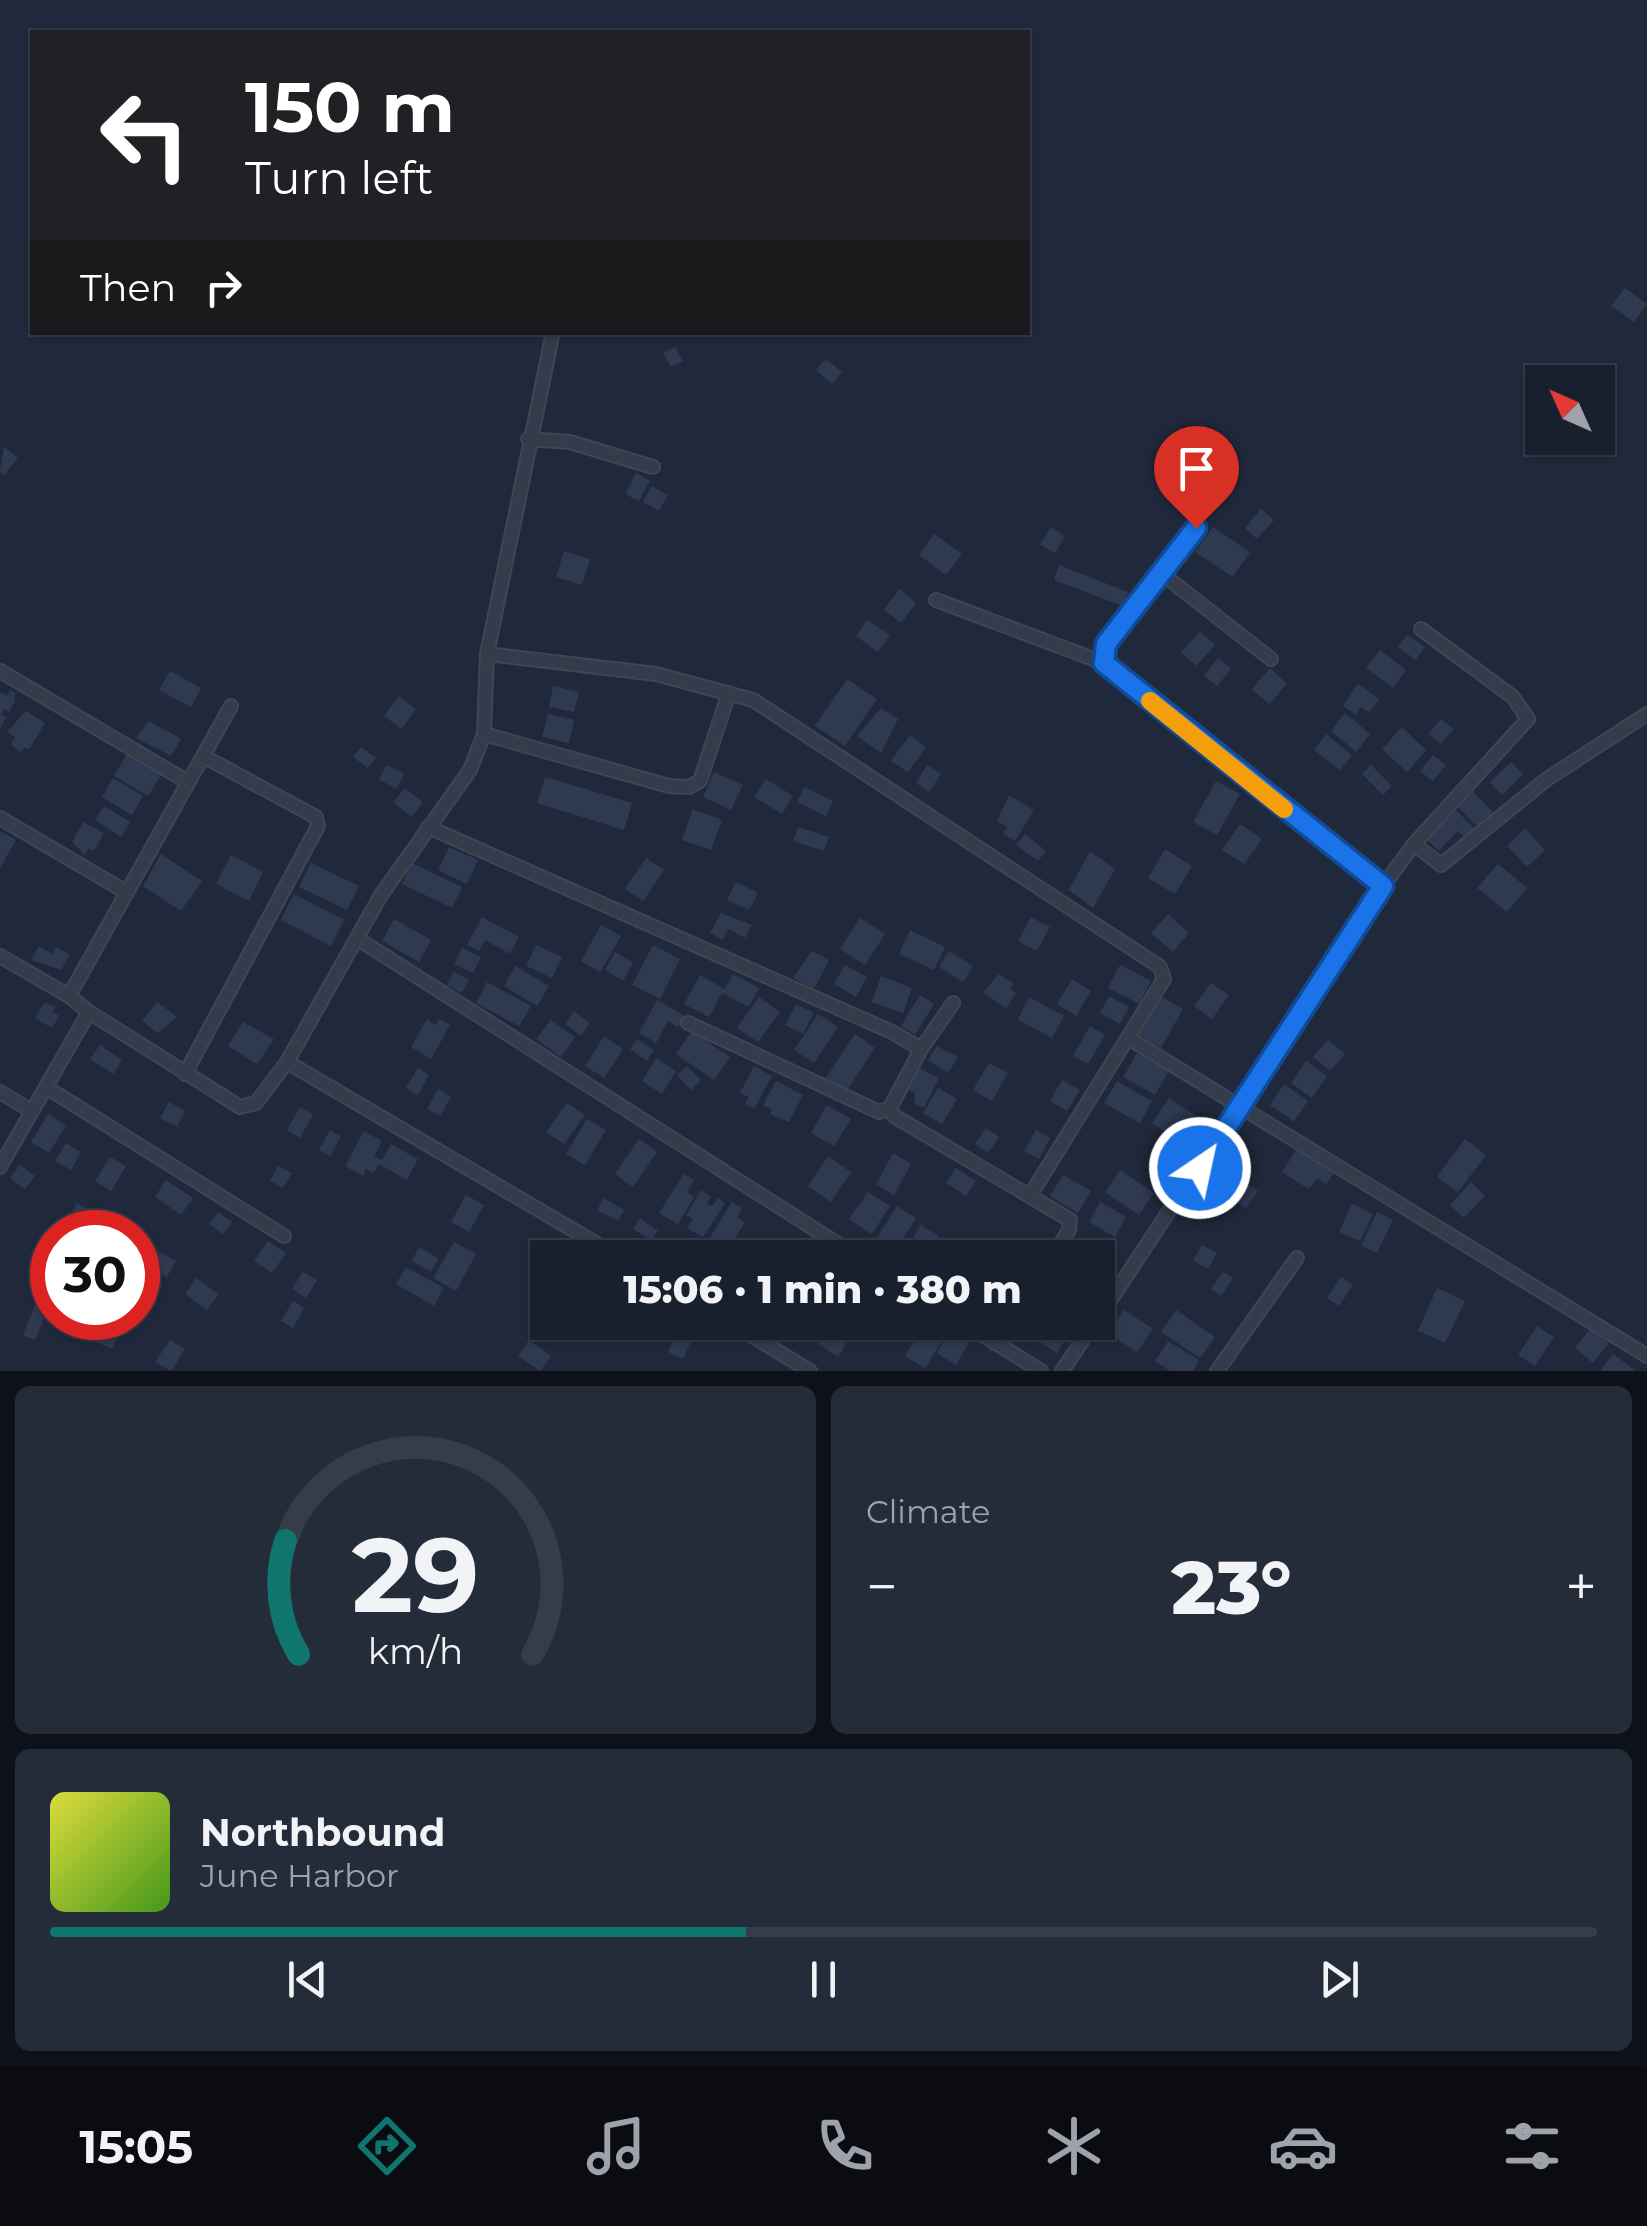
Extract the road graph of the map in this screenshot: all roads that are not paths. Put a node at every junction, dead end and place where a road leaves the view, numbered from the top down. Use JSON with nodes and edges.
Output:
{"nodes":[{"id":1,"x":552,"y":335,"type":"edge"},
{"id":2,"x":528,"y":438,"type":"junction"},
{"id":3,"x":653,"y":467,"type":"dead end"},
{"id":4,"x":1196,"y":528,"type":"dead end"},
{"id":5,"x":1161,"y":573,"type":"junction"},
{"id":6,"x":936,"y":600,"type":"dead end"},
{"id":7,"x":1421,"y":628,"type":"dead end"},
{"id":8,"x":487,"y":654,"type":"junction"},
{"id":9,"x":1271,"y":659,"type":"dead end"},
{"id":10,"x":1104,"y":663,"type":"junction"},
{"id":11,"x":0,"y":672,"type":"edge"},
{"id":12,"x":729,"y":693,"type":"junction"},
{"id":13,"x":232,"y":706,"type":"dead end"},
{"id":14,"x":1647,"y":714,"type":"edge"},
{"id":15,"x":484,"y":734,"type":"junction"},
{"id":16,"x":203,"y":756,"type":"junction"},
{"id":17,"x":188,"y":782,"type":"junction"},
{"id":18,"x":0,"y":818,"type":"edge"},
{"id":19,"x":428,"y":827,"type":"junction"},
{"id":20,"x":1414,"y":844,"type":"junction"},
{"id":21,"x":1383,"y":886,"type":"junction"},
{"id":22,"x":126,"y":892,"type":"junction"},
{"id":23,"x":358,"y":939,"type":"junction"},
{"id":24,"x":0,"y":956,"type":"edge"},
{"id":25,"x":69,"y":996,"type":"junction"},
{"id":26,"x":953,"y":1003,"type":"dead end"},
{"id":27,"x":88,"y":1012,"type":"junction"},
{"id":28,"x":688,"y":1023,"type":"dead end"},
{"id":29,"x":1130,"y":1039,"type":"junction"},
{"id":30,"x":920,"y":1050,"type":"junction"},
{"id":31,"x":287,"y":1062,"type":"junction"},
{"id":32,"x":186,"y":1074,"type":"junction"},
{"id":33,"x":46,"y":1087,"type":"junction"},
{"id":34,"x":0,"y":1092,"type":"edge"},
{"id":35,"x":890,"y":1108,"type":"junction"},
{"id":36,"x":1240,"y":1108,"type":"junction"},
{"id":37,"x":30,"y":1110,"type":"junction"},
{"id":38,"x":0,"y":1167,"type":"edge"},
{"id":39,"x":1032,"y":1194,"type":"junction"},
{"id":40,"x":284,"y":1236,"type":"dead end"},
{"id":41,"x":590,"y":1240,"type":"edge"},
{"id":42,"x":832,"y":1240,"type":"edge"},
{"id":43,"x":1063,"y":1240,"type":"edge"},
{"id":44,"x":1297,"y":1258,"type":"dead end"},
{"id":45,"x":1115,"y":1293,"type":"edge"},
{"id":46,"x":759,"y":1340,"type":"edge"},
{"id":47,"x":989,"y":1340,"type":"edge"},
{"id":48,"x":996,"y":1340,"type":"edge"},
{"id":49,"x":1083,"y":1340,"type":"edge"},
{"id":50,"x":994,"y":1343,"type":"junction"},
{"id":51,"x":1647,"y":1356,"type":"edge"},
{"id":52,"x":810,"y":1371,"type":"edge"},
{"id":53,"x":1041,"y":1371,"type":"edge"},
{"id":54,"x":1062,"y":1371,"type":"edge"},
{"id":55,"x":1216,"y":1371,"type":"edge"}],
"edges":[{"from":1,"to":2,"type":"street"},
{"from":2,"to":3,"type":"street"},
{"from":2,"to":8,"type":"street"},
{"from":4,"to":5,"type":"street"},
{"from":5,"to":9,"type":"street"},
{"from":5,"to":10,"type":"street"},
{"from":6,"to":10,"type":"street"},
{"from":7,"to":20,"type":"street"},
{"from":8,"to":12,"type":"street"},
{"from":8,"to":15,"type":"street"},
{"from":10,"to":21,"type":"street"},
{"from":11,"to":17,"type":"street"},
{"from":12,"to":15,"type":"street"},
{"from":12,"to":29,"type":"street"},
{"from":13,"to":16,"type":"street"},
{"from":14,"to":20,"type":"street"},
{"from":15,"to":19,"type":"street"},
{"from":16,"to":17,"type":"street"},
{"from":16,"to":32,"type":"street"},
{"from":17,"to":22,"type":"street"},
{"from":18,"to":22,"type":"street"},
{"from":19,"to":23,"type":"street"},
{"from":19,"to":30,"type":"street"},
{"from":20,"to":21,"type":"street"},
{"from":21,"to":36,"type":"street"},
{"from":22,"to":25,"type":"street"},
{"from":23,"to":31,"type":"street"},
{"from":23,"to":42,"type":"street"},
{"from":24,"to":25,"type":"street"},
{"from":25,"to":27,"type":"street"},
{"from":26,"to":30,"type":"street"},
{"from":27,"to":32,"type":"street"},
{"from":27,"to":33,"type":"street"},
{"from":28,"to":35,"type":"street"},
{"from":29,"to":36,"type":"street"},
{"from":29,"to":39,"type":"street"},
{"from":30,"to":35,"type":"street"},
{"from":31,"to":32,"type":"street"},
{"from":31,"to":41,"type":"street"},
{"from":33,"to":37,"type":"street"},
{"from":33,"to":40,"type":"street"},
{"from":34,"to":37,"type":"street"},
{"from":35,"to":39,"type":"street"},
{"from":36,"to":45,"type":"street"},
{"from":36,"to":51,"type":"street"},
{"from":37,"to":38,"type":"street"},
{"from":39,"to":43,"type":"street"},
{"from":44,"to":55,"type":"street"},
{"from":46,"to":52,"type":"street"},
{"from":47,"to":50,"type":"street"},
{"from":48,"to":50,"type":"street"},
{"from":49,"to":54,"type":"street"},
{"from":50,"to":53,"type":"street"}]}
